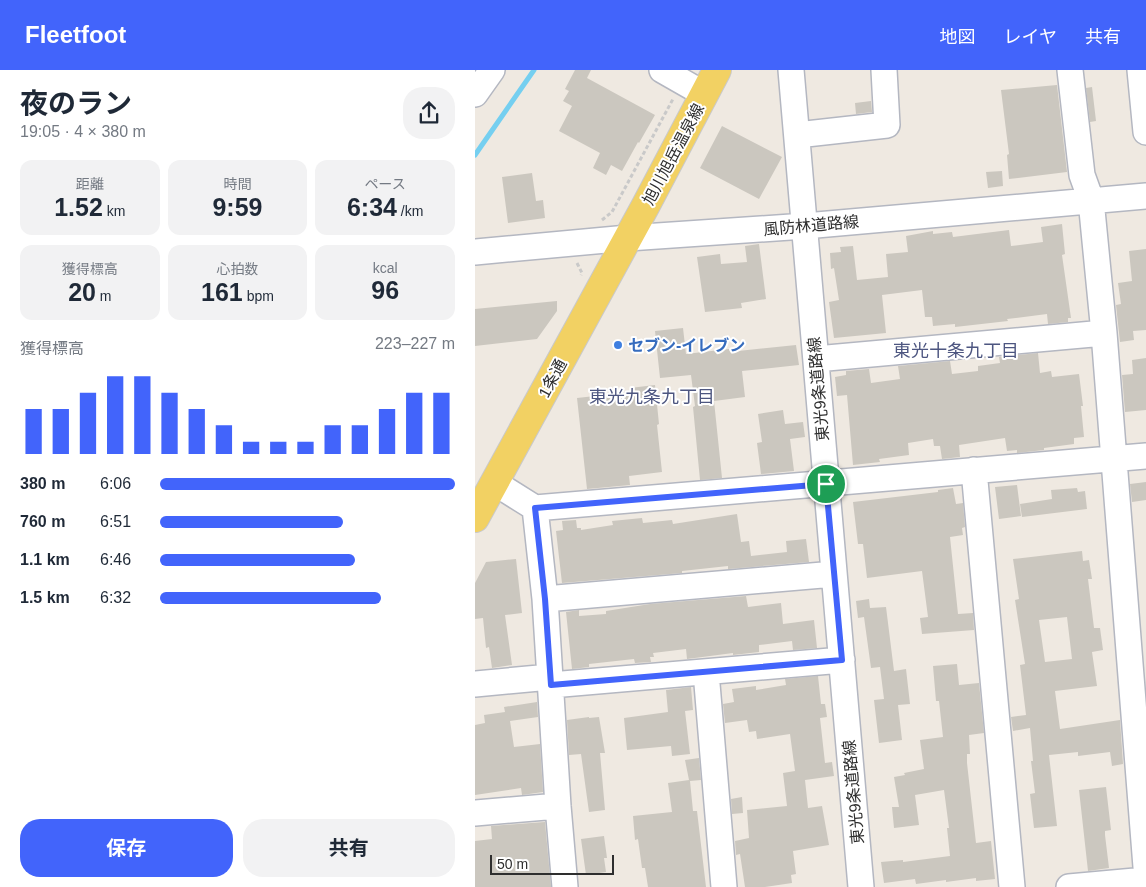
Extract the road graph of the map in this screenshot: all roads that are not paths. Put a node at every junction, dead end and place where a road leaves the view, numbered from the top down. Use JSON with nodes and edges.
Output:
{"nodes":[{"id":1,"x":492,"y":70,"type":"edge"},
{"id":2,"x":717,"y":70,"type":"edge"},
{"id":3,"x":791,"y":70,"type":"edge"},
{"id":4,"x":884,"y":70,"type":"edge"},
{"id":5,"x":1070,"y":70,"type":"edge"},
{"id":6,"x":1140,"y":70,"type":"edge"},
{"id":7,"x":683,"y":81,"type":"edge"},
{"id":8,"x":475,"y":94,"type":"edge"},
{"id":9,"x":1146,"y":132,"type":"edge"},
{"id":10,"x":797,"y":135,"type":"junction"},
{"id":11,"x":1146,"y":196,"type":"edge"},
{"id":12,"x":1091,"y":200,"type":"junction"},
{"id":13,"x":805,"y":226,"type":"junction"},
{"id":14,"x":628,"y":238,"type":"junction"},
{"id":15,"x":475,"y":252,"type":"edge"},
{"id":16,"x":1103,"y":333,"type":"junction"},
{"id":17,"x":816,"y":358,"type":"junction"},
{"id":18,"x":1146,"y":456,"type":"edge"},
{"id":19,"x":1113,"y":459,"type":"junction"},
{"id":20,"x":974,"y":470,"type":"junction"},
{"id":21,"x":495,"y":483,"type":"junction"},
{"id":22,"x":826,"y":484,"type":"junction"},
{"id":23,"x":535,"y":508,"type":"junction"},
{"id":24,"x":475,"y":518,"type":"edge"},
{"id":25,"x":834,"y":574,"type":"junction"},
{"id":26,"x":545,"y":599,"type":"junction"},
{"id":27,"x":842,"y":660,"type":"junction"},
{"id":28,"x":706,"y":672,"type":"junction"},
{"id":29,"x":550,"y":681,"type":"junction"},
{"id":30,"x":475,"y":684,"type":"edge"},
{"id":31,"x":558,"y":806,"type":"junction"},
{"id":32,"x":475,"y":813,"type":"edge"},
{"id":33,"x":1146,"y":867,"type":"edge"},
{"id":34,"x":1146,"y":880,"type":"edge"},
{"id":35,"x":565,"y":887,"type":"edge"},
{"id":36,"x":724,"y":887,"type":"edge"},
{"id":37,"x":861,"y":887,"type":"edge"},
{"id":38,"x":1013,"y":887,"type":"edge"},
{"id":39,"x":1069,"y":887,"type":"edge"}],
"edges":[{"from":1,"to":8,"type":"street"},
{"from":2,"to":7,"type":"main road","name":"旭川旭岳温泉線"},
{"from":3,"to":10,"type":"street","name":"東光9条道路線"},
{"from":4,"to":10,"type":"street"},
{"from":5,"to":12,"type":"street"},
{"from":6,"to":9,"type":"street"},
{"from":7,"to":14,"type":"main road","name":"旭川旭岳温泉線"},
{"from":10,"to":13,"type":"street","name":"東光9条道路線"},
{"from":11,"to":12,"type":"street","name":"風防林道路線"},
{"from":12,"to":13,"type":"street","name":"風防林道路線"},
{"from":12,"to":16,"type":"street"},
{"from":13,"to":14,"type":"street","name":"風防林道路線"},
{"from":13,"to":17,"type":"street","name":"東光9条道路線"},
{"from":14,"to":15,"type":"street","name":"風防林道路線"},
{"from":14,"to":21,"type":"main road","name":"1条通"},
{"from":16,"to":17,"type":"street"},
{"from":16,"to":19,"type":"street"},
{"from":17,"to":22,"type":"street","name":"東光9条道路線"},
{"from":18,"to":19,"type":"street"},
{"from":19,"to":20,"type":"street"},
{"from":19,"to":33,"type":"street"},
{"from":20,"to":22,"type":"street"},
{"from":20,"to":38,"type":"street"},
{"from":21,"to":23,"type":"street"},
{"from":21,"to":24,"type":"main road","name":"1条通"},
{"from":22,"to":23,"type":"street"},
{"from":22,"to":25,"type":"street","name":"東光9条道路線"},
{"from":23,"to":26,"type":"street"},
{"from":25,"to":26,"type":"street"},
{"from":25,"to":27,"type":"street","name":"東光9条道路線"},
{"from":26,"to":29,"type":"street"},
{"from":27,"to":28,"type":"street"},
{"from":27,"to":37,"type":"street","name":"東光9条道路線"},
{"from":28,"to":29,"type":"street"},
{"from":28,"to":36,"type":"street"},
{"from":29,"to":30,"type":"street"},
{"from":29,"to":31,"type":"street"},
{"from":31,"to":32,"type":"street"},
{"from":31,"to":35,"type":"street"},
{"from":34,"to":39,"type":"street"}]}
